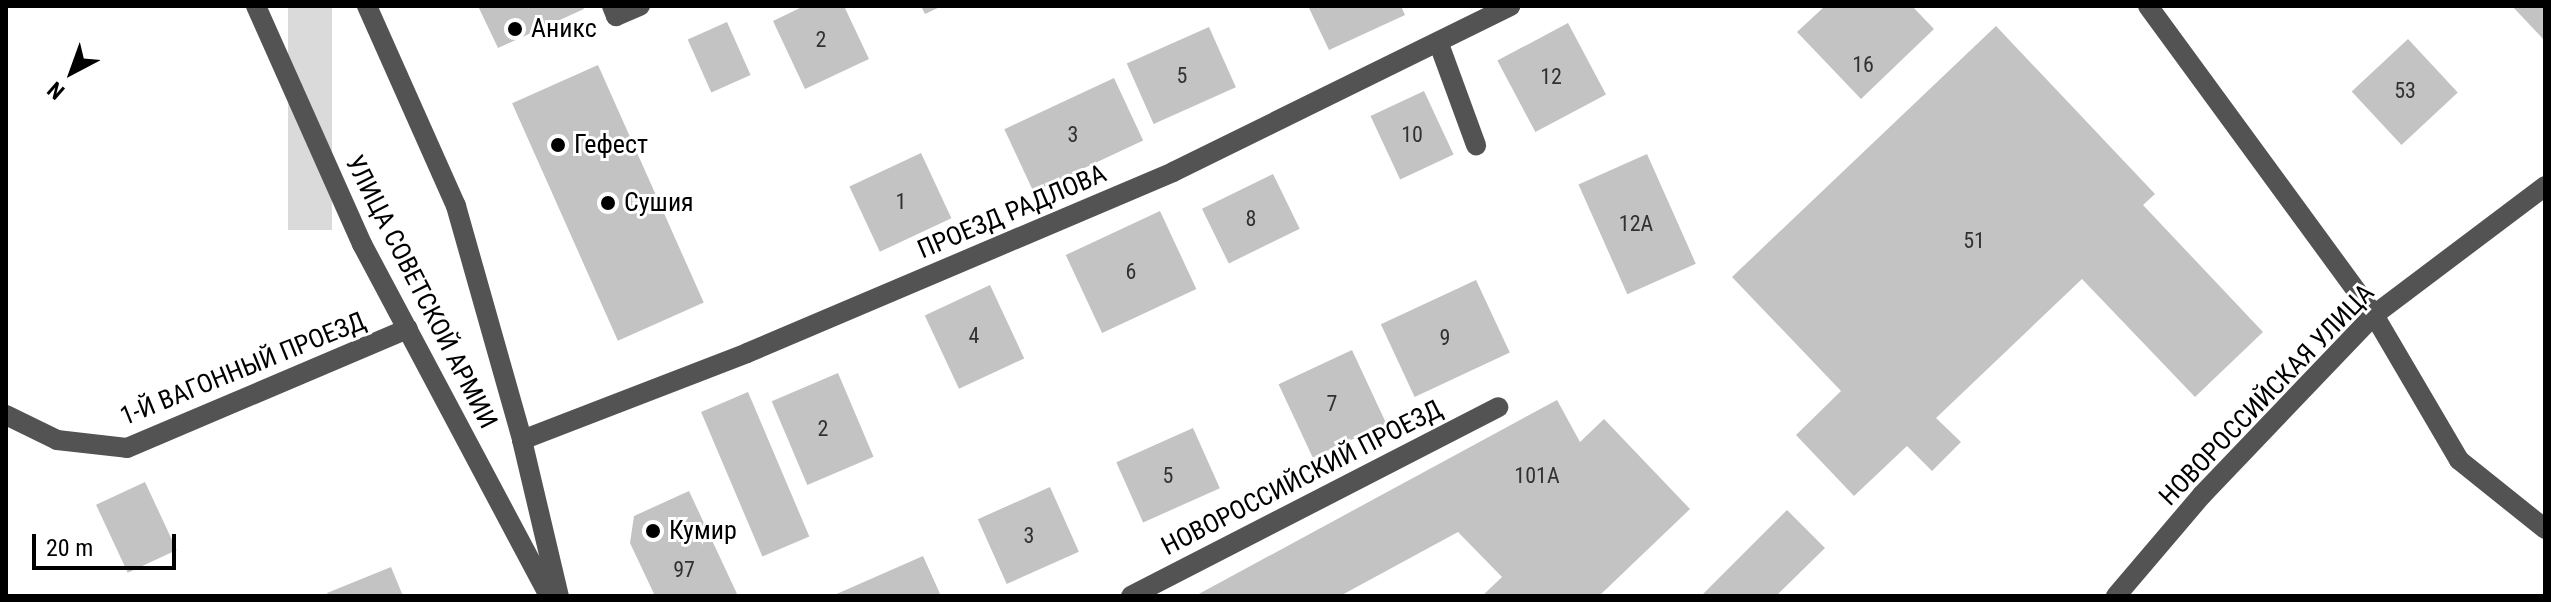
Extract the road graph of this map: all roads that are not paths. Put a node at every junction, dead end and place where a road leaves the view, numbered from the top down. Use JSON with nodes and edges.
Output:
{"nodes":[{"id":1,"x":256,"y":6,"type":"edge"},
{"id":2,"x":367,"y":6,"type":"edge"},
{"id":3,"x":612,"y":6,"type":"edge"},
{"id":4,"x":640,"y":6,"type":"edge"},
{"id":5,"x":1510,"y":6,"type":"edge"},
{"id":6,"x":2148,"y":6,"type":"edge"},
{"id":7,"x":1439,"y":44,"type":"junction"},
{"id":8,"x":1476,"y":145,"type":"dead end"},
{"id":9,"x":2545,"y":186,"type":"edge"},
{"id":10,"x":2374,"y":315,"type":"junction"},
{"id":11,"x":408,"y":329,"type":"junction"},
{"id":12,"x":1498,"y":407,"type":"dead end"},
{"id":13,"x":6,"y":415,"type":"edge"},
{"id":14,"x":522,"y":440,"type":"junction"},
{"id":15,"x":2545,"y":529,"type":"edge"},
{"id":16,"x":549,"y":596,"type":"edge"},
{"id":17,"x":559,"y":596,"type":"edge"},
{"id":18,"x":1131,"y":596,"type":"edge"},
{"id":19,"x":2116,"y":596,"type":"edge"}],
"edges":[{"from":1,"to":11,"type":"street","name":"УЛИЦА СОВЕТСКОЙ АРМИИ"},
{"from":2,"to":14,"type":"street","name":"УЛИЦА СОВЕТСКОЙ АРМИИ"},
{"from":3,"to":4,"type":"street"},
{"from":5,"to":7,"type":"street","name":"ПРОЕЗД РАДЛОВА"},
{"from":6,"to":10,"type":"street"},
{"from":7,"to":8,"type":"street"},
{"from":7,"to":14,"type":"street","name":"ПРОЕЗД РАДЛОВА"},
{"from":9,"to":10,"type":"street","name":"НОВОРОССИЙСКАЯ УЛИЦА"},
{"from":10,"to":15,"type":"street"},
{"from":10,"to":19,"type":"street","name":"НОВОРОССИЙСКАЯ УЛИЦА"},
{"from":11,"to":13,"type":"street","name":"1-Й ВАГОННЫЙ ПРОЕЗД"},
{"from":11,"to":16,"type":"street","name":"УЛИЦА СОВЕТСКОЙ АРМИИ"},
{"from":12,"to":18,"type":"street","name":"НОВОРОССИЙСКИЙ ПРОЕЗД"},
{"from":14,"to":17,"type":"street","name":"УЛИЦА СОВЕТСКОЙ АРМИИ"}]}
